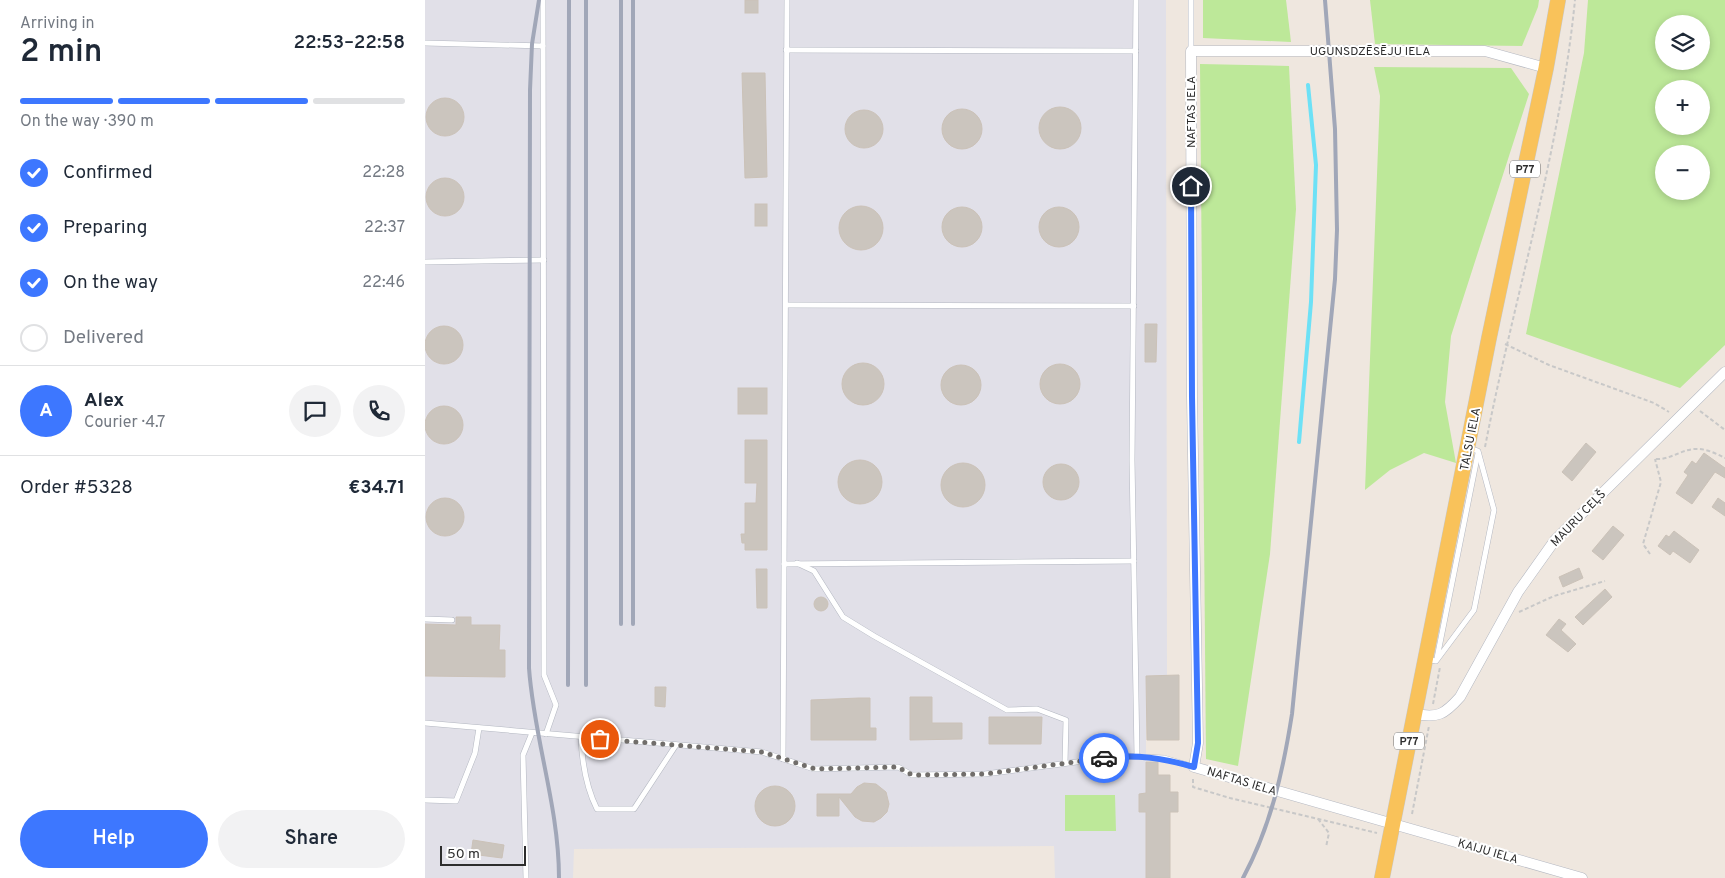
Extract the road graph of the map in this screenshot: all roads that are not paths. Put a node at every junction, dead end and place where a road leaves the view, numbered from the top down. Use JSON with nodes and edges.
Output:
{"nodes":[{"id":1,"x":543,"y":0,"type":"edge"},
{"id":2,"x":787,"y":0,"type":"edge"},
{"id":3,"x":1136,"y":0,"type":"edge"},
{"id":4,"x":1191,"y":0,"type":"edge"},
{"id":5,"x":1558,"y":0,"type":"edge"},
{"id":6,"x":425,"y":43,"type":"edge"},
{"id":7,"x":543,"y":46,"type":"junction"},
{"id":8,"x":787,"y":50,"type":"junction"},
{"id":9,"x":1136,"y":51,"type":"junction"},
{"id":10,"x":1191,"y":51,"type":"junction"},
{"id":11,"x":1546,"y":68,"type":"junction"},
{"id":12,"x":544,"y":260,"type":"junction"},
{"id":13,"x":425,"y":262,"type":"edge"},
{"id":14,"x":786,"y":305,"type":"junction"},
{"id":15,"x":1134,"y":306,"type":"junction"},
{"id":16,"x":1725,"y":372,"type":"edge"},
{"id":17,"x":1473,"y":449,"type":"junction"},
{"id":18,"x":1134,"y":562,"type":"junction"},
{"id":19,"x":784,"y":564,"type":"junction"},
{"id":20,"x":797,"y":564,"type":"junction"},
{"id":21,"x":425,"y":619,"type":"edge"},
{"id":22,"x":451,"y":620,"type":"dead end"},
{"id":23,"x":1431,"y":660,"type":"junction"},
{"id":24,"x":1415,"y":714,"type":"junction"},
{"id":25,"x":425,"y":723,"type":"edge"},
{"id":26,"x":479,"y":728,"type":"junction"},
{"id":27,"x":532,"y":733,"type":"junction"},
{"id":28,"x":546,"y":734,"type":"junction"},
{"id":29,"x":581,"y":737,"type":"junction"},
{"id":30,"x":676,"y":745,"type":"junction"},
{"id":31,"x":1137,"y":756,"type":"junction"},
{"id":32,"x":783,"y":759,"type":"junction"},
{"id":33,"x":1065,"y":763,"type":"junction"},
{"id":34,"x":1194,"y":767,"type":"junction"},
{"id":35,"x":425,"y":800,"type":"edge"},
{"id":36,"x":1393,"y":824,"type":"junction"},
{"id":37,"x":526,"y":878,"type":"edge"},
{"id":38,"x":1382,"y":878,"type":"edge"},
{"id":39,"x":1582,"y":878,"type":"edge"}],
"edges":[{"from":1,"to":7,"type":"lane"},
{"from":2,"to":8,"type":"lane"},
{"from":3,"to":9,"type":"lane"},
{"from":4,"to":10,"type":"lane","name":"NAFTAS IELA"},
{"from":5,"to":11,"type":"main road","name":"TALSU IELA","number":"P77"},
{"from":6,"to":7,"type":"lane"},
{"from":7,"to":12,"type":"lane"},
{"from":8,"to":9,"type":"lane"},
{"from":8,"to":14,"type":"lane"},
{"from":9,"to":15,"type":"lane"},
{"from":10,"to":11,"type":"street","name":"UGUNSDZĒSĒJU IELA"},
{"from":10,"to":34,"type":"street","name":"NAFTAS IELA"},
{"from":11,"to":17,"type":"main road","name":"TALSU IELA","number":"P77"},
{"from":12,"to":13,"type":"lane"},
{"from":12,"to":28,"type":"lane"},
{"from":14,"to":15,"type":"lane"},
{"from":14,"to":19,"type":"lane"},
{"from":15,"to":18,"type":"lane"},
{"from":16,"to":24,"type":"street","name":"MAURU CEĻŠ"},
{"from":17,"to":23,"type":"main road","name":"TALSU IELA","number":"P77"},
{"from":17,"to":23,"type":"lane"},
{"from":18,"to":20,"type":"lane"},
{"from":18,"to":31,"type":"lane"},
{"from":19,"to":20,"type":"lane"},
{"from":19,"to":32,"type":"lane"},
{"from":20,"to":33,"type":"lane"},
{"from":21,"to":22,"type":"lane"},
{"from":23,"to":24,"type":"main road","name":"TALSU IELA","number":"P77"},
{"from":24,"to":36,"type":"main road","name":"TALSU IELA","number":"P77"},
{"from":25,"to":26,"type":"lane"},
{"from":26,"to":27,"type":"lane"},
{"from":26,"to":35,"type":"lane"},
{"from":27,"to":28,"type":"lane"},
{"from":27,"to":37,"type":"lane"},
{"from":28,"to":29,"type":"lane"},
{"from":29,"to":30,"type":"lane"},
{"from":29,"to":30,"type":"lane"},
{"from":30,"to":32,"type":"lane"},
{"from":31,"to":33,"type":"lane"},
{"from":31,"to":34,"type":"lane"},
{"from":32,"to":33,"type":"lane"},
{"from":34,"to":36,"type":"street","name":"NAFTAS IELA"},
{"from":36,"to":38,"type":"main road","name":"TALSU IELA","number":"P77"},
{"from":36,"to":39,"type":"street","name":"KAIJU IELA"}]}
